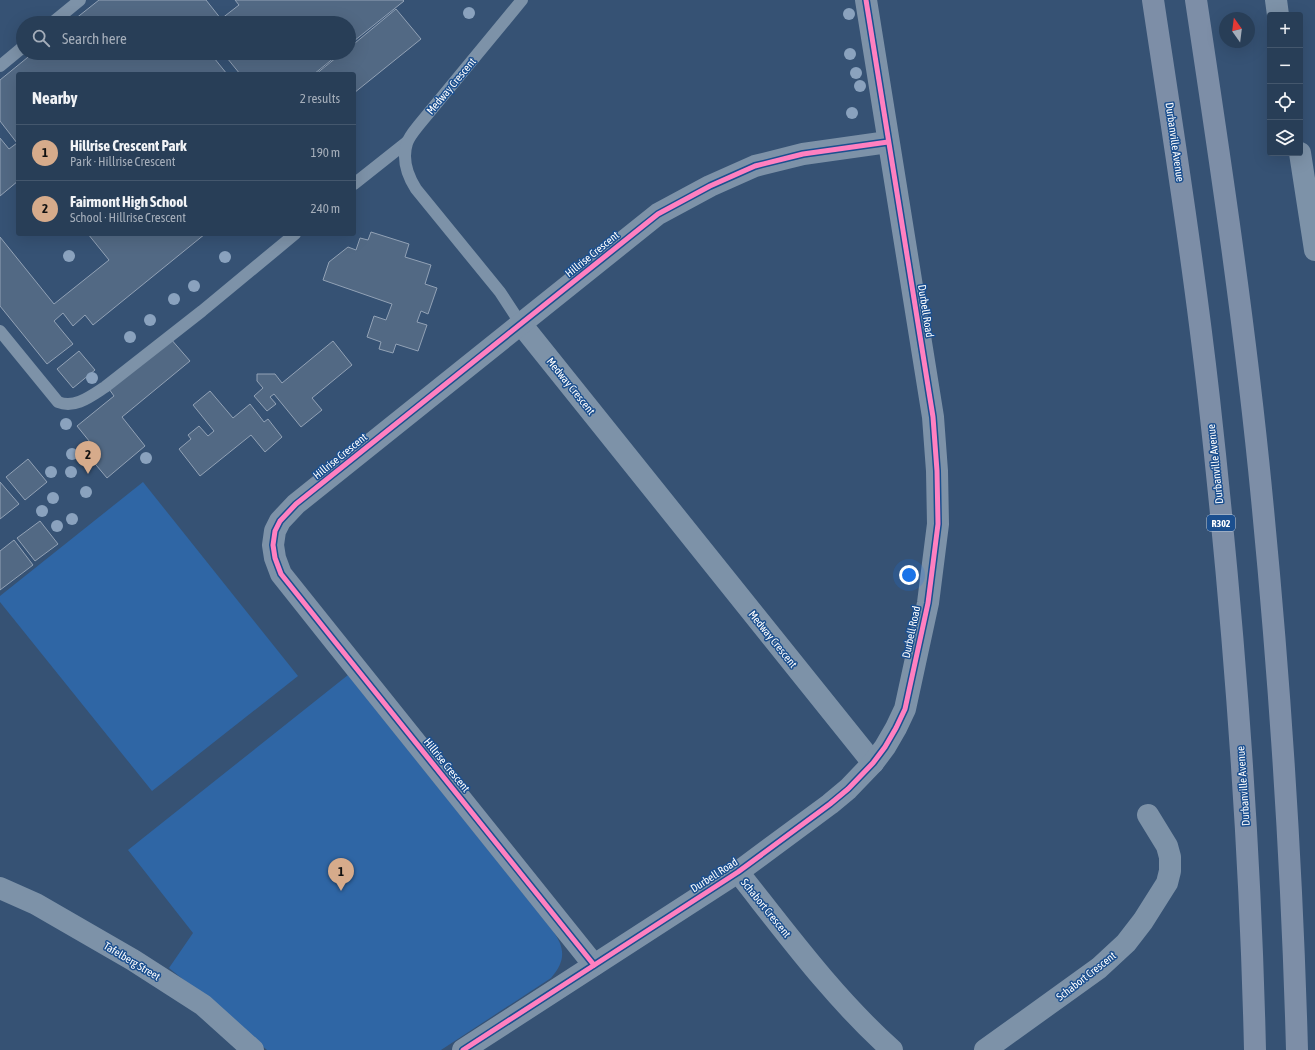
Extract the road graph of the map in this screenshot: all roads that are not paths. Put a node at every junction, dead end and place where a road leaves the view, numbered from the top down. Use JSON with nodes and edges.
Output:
{"nodes":[{"id":1,"x":80,"y":0,"type":"edge"},
{"id":2,"x":522,"y":0,"type":"edge"},
{"id":3,"x":866,"y":0,"type":"edge"},
{"id":4,"x":1153,"y":0,"type":"edge"},
{"id":5,"x":1196,"y":0,"type":"edge"},
{"id":6,"x":1276,"y":0,"type":"edge"},
{"id":7,"x":1278,"y":12,"type":"edge"},
{"id":8,"x":61,"y":16,"type":"edge"},
{"id":9,"x":16,"y":53,"type":"edge"},
{"id":10,"x":0,"y":66,"type":"edge"},
{"id":11,"x":407,"y":142,"type":"junction"},
{"id":12,"x":888,"y":142,"type":"junction"},
{"id":13,"x":1300,"y":156,"type":"edge"},
{"id":14,"x":356,"y":182,"type":"edge"},
{"id":15,"x":292,"y":236,"type":"edge"},
{"id":16,"x":1315,"y":250,"type":"edge"},
{"id":17,"x":520,"y":324,"type":"junction"},
{"id":18,"x":0,"y":331,"type":"edge"},
{"id":19,"x":873,"y":763,"type":"junction"},
{"id":20,"x":1148,"y":815,"type":"dead end"},
{"id":21,"x":738,"y":872,"type":"junction"},
{"id":22,"x":0,"y":888,"type":"edge"},
{"id":23,"x":594,"y":965,"type":"junction"},
{"id":24,"x":253,"y":1050,"type":"edge"},
{"id":25,"x":463,"y":1050,"type":"edge"},
{"id":26,"x":892,"y":1050,"type":"edge"},
{"id":27,"x":984,"y":1050,"type":"edge"},
{"id":28,"x":1255,"y":1050,"type":"edge"},
{"id":29,"x":1298,"y":1050,"type":"edge"}],
"edges":[{"from":1,"to":8,"type":"lane"},
{"from":2,"to":11,"type":"lane","name":"Medway Crescent"},
{"from":3,"to":12,"type":"street","name":"Durbell Road"},
{"from":4,"to":28,"type":"main road","name":"Durbanville Avenue","number":"R302"},
{"from":5,"to":29,"type":"main road"},
{"from":6,"to":7,"type":"street"},
{"from":9,"to":10,"type":"lane"},
{"from":11,"to":14,"type":"lane"},
{"from":11,"to":17,"type":"lane","name":"Medway Crescent"},
{"from":12,"to":17,"type":"street","name":"Hillrise Crescent"},
{"from":12,"to":19,"type":"street","name":"Durbell Road"},
{"from":13,"to":16,"type":"street"},
{"from":15,"to":18,"type":"lane"},
{"from":17,"to":19,"type":"street","name":"Medway Crescent"},
{"from":17,"to":23,"type":"street","name":"Hillrise Crescent"},
{"from":19,"to":21,"type":"street","name":"Durbell Road"},
{"from":20,"to":27,"type":"street","name":"Schabort Crescent"},
{"from":21,"to":23,"type":"street","name":"Durbell Road"},
{"from":21,"to":26,"type":"street","name":"Schabort Crescent"},
{"from":22,"to":24,"type":"street","name":"Tafelberg Street"},
{"from":23,"to":25,"type":"street","name":"Durbell Road"}]}
